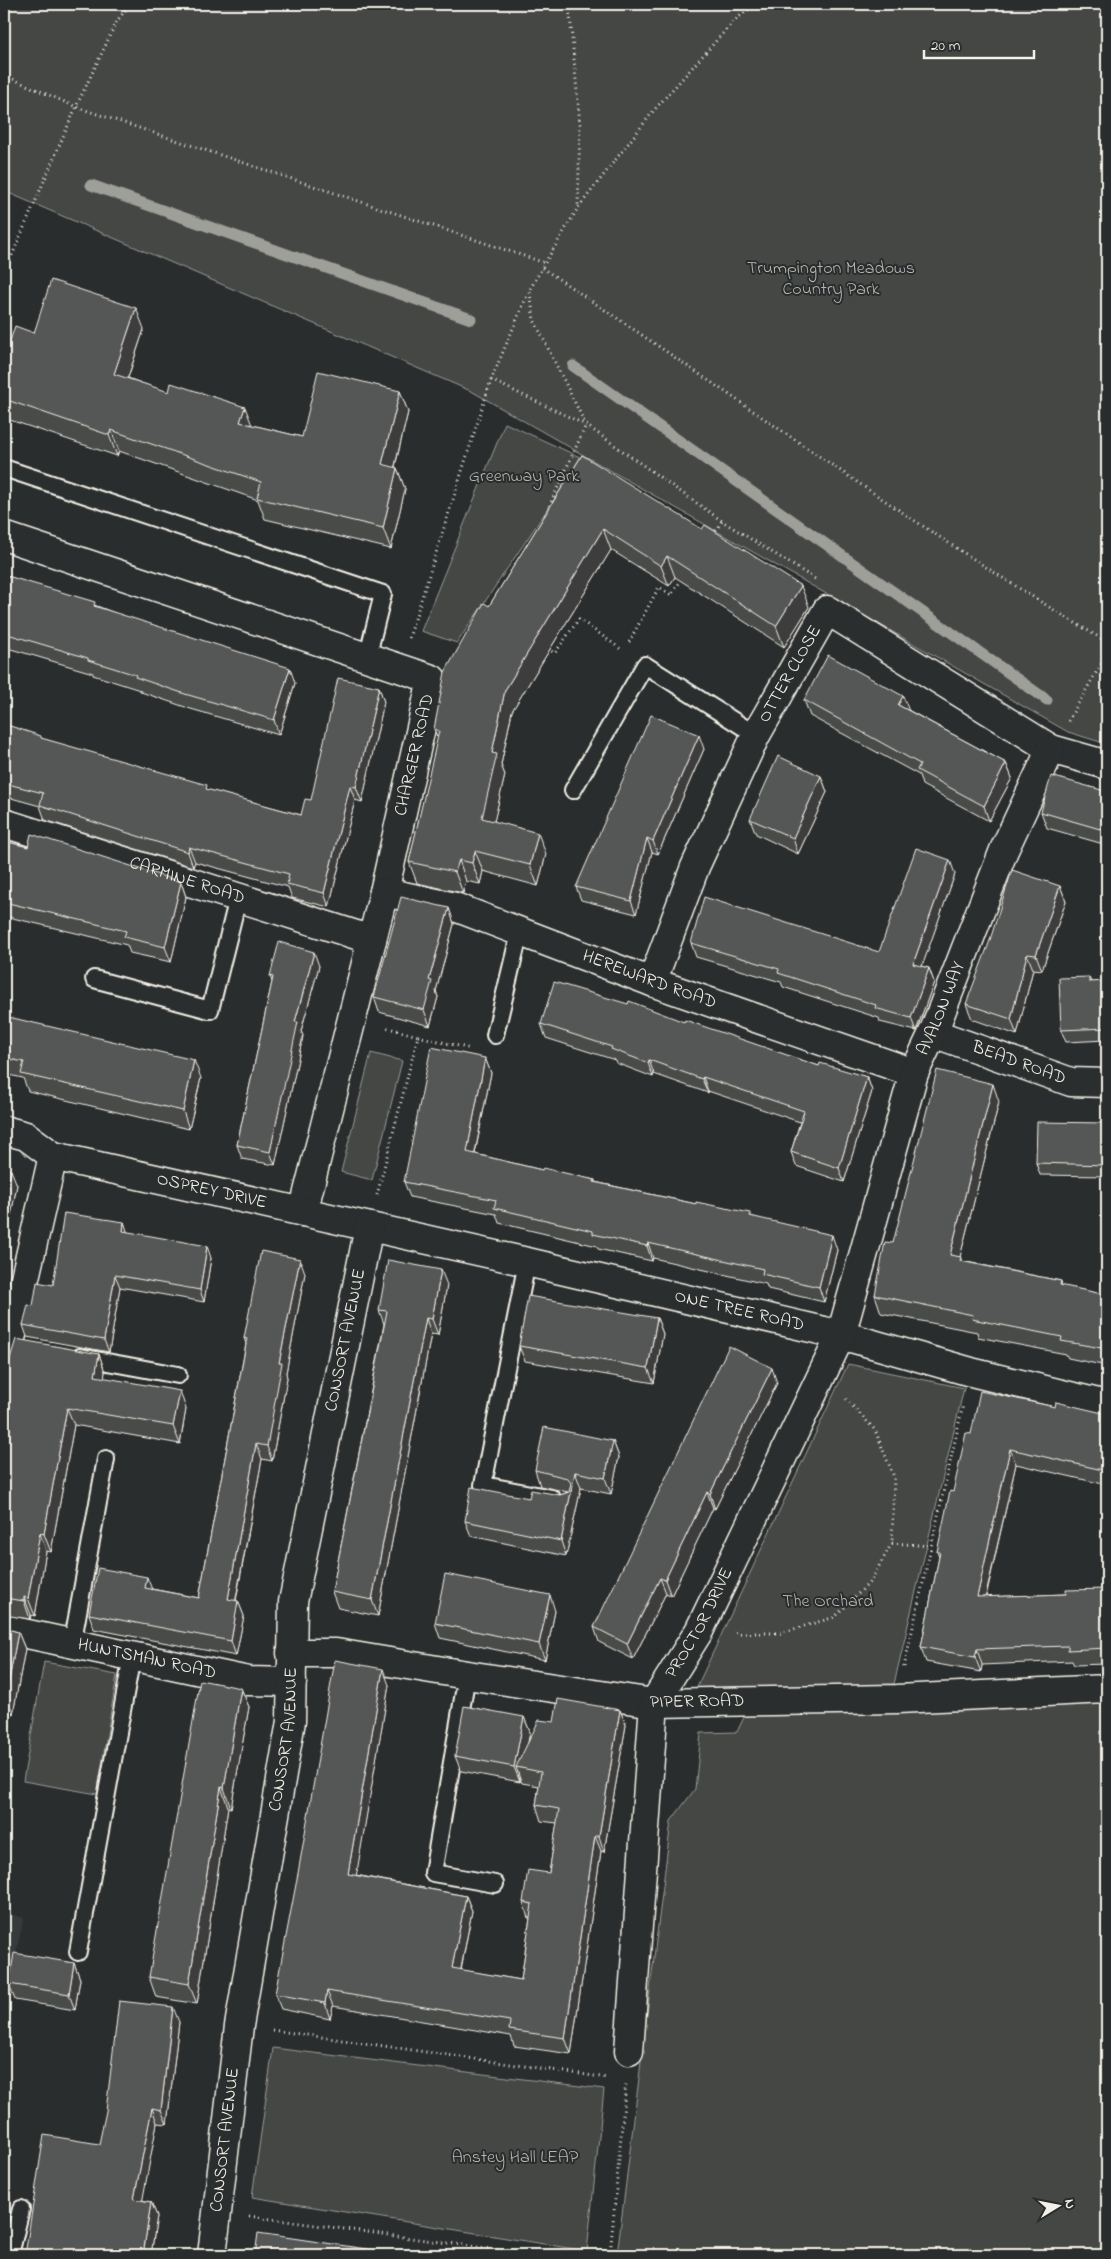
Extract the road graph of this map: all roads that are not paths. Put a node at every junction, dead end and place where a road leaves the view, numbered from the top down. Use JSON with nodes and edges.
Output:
{"nodes":[{"id":1,"x":4,"y":468,"type":"edge"},
{"id":2,"x":4,"y":536,"type":"edge"},
{"id":3,"x":368,"y":658,"type":"junction"},
{"id":4,"x":756,"y":735,"type":"junction"},
{"id":5,"x":1051,"y":749,"type":"junction"},
{"id":6,"x":1107,"y":765,"type":"edge"},
{"id":7,"x":573,"y":790,"type":"dead end"},
{"id":8,"x":4,"y":823,"type":"edge"},
{"id":9,"x":384,"y":892,"type":"junction"},
{"id":10,"x":238,"y":898,"type":"junction"},
{"id":11,"x":520,"y":931,"type":"junction"},
{"id":12,"x":372,"y":940,"type":"junction"},
{"id":13,"x":94,"y":979,"type":"dead end"},
{"id":14,"x":652,"y":982,"type":"junction"},
{"id":15,"x":933,"y":1033,"type":"junction"},
{"id":16,"x":495,"y":1035,"type":"road end"},
{"id":17,"x":914,"y":1072,"type":"junction"},
{"id":18,"x":1107,"y":1083,"type":"edge"},
{"id":19,"x":4,"y":1130,"type":"edge"},
{"id":20,"x":54,"y":1156,"type":"junction"},
{"id":21,"x":303,"y":1212,"type":"junction"},
{"id":22,"x":369,"y":1227,"type":"junction"},
{"id":23,"x":527,"y":1262,"type":"junction"},
{"id":24,"x":842,"y":1335,"type":"junction"},
{"id":25,"x":14,"y":1354,"type":"edge"},
{"id":26,"x":65,"y":1355,"type":"edge"},
{"id":27,"x":178,"y":1375,"type":"dead end"},
{"id":28,"x":1107,"y":1405,"type":"edge"},
{"id":29,"x":106,"y":1459,"type":"dead end"},
{"id":30,"x":567,"y":1501,"type":"edge"},
{"id":31,"x":4,"y":1629,"type":"edge"},
{"id":32,"x":72,"y":1645,"type":"junction"},
{"id":33,"x":291,"y":1653,"type":"junction"},
{"id":34,"x":132,"y":1656,"type":"junction"},
{"id":35,"x":467,"y":1676,"type":"junction"},
{"id":36,"x":292,"y":1682,"type":"junction"},
{"id":37,"x":1107,"y":1689,"type":"edge"},
{"id":38,"x":654,"y":1703,"type":"junction"},
{"id":39,"x":494,"y":1884,"type":"dead end"},
{"id":40,"x":78,"y":1952,"type":"dead end"},
{"id":41,"x":629,"y":2051,"type":"road end"},
{"id":42,"x":21,"y":2209,"type":"dead end"},
{"id":43,"x":10,"y":2255,"type":"edge"},
{"id":44,"x":212,"y":2255,"type":"edge"}],
"edges":[{"from":1,"to":3,"type":"lane"},
{"from":2,"to":3,"type":"street","name":"CHARGER ROAD"},
{"from":3,"to":9,"type":"street","name":"CHARGER ROAD"},
{"from":4,"to":5,"type":"street","name":"OTTER CLOSE"},
{"from":4,"to":7,"type":"lane"},
{"from":4,"to":14,"type":"street","name":"OTTER CLOSE"},
{"from":5,"to":6,"type":"street"},
{"from":5,"to":15,"type":"street","name":"AVALON WAY"},
{"from":8,"to":10,"type":"street","name":"CARMINE ROAD"},
{"from":9,"to":11,"type":"street","name":"HEREWARD ROAD"},
{"from":9,"to":12,"type":"street","name":"CHARGER ROAD"},
{"from":10,"to":12,"type":"street","name":"CARMINE ROAD"},
{"from":10,"to":13,"type":"lane"},
{"from":11,"to":14,"type":"street","name":"HEREWARD ROAD"},
{"from":11,"to":16,"type":"lane"},
{"from":12,"to":21,"type":"street","name":"CHARGER ROAD"},
{"from":14,"to":17,"type":"street","name":"HEREWARD ROAD"},
{"from":15,"to":17,"type":"street","name":"AVALON WAY"},
{"from":15,"to":18,"type":"street","name":"BEAD ROAD"},
{"from":17,"to":24,"type":"street","name":"AVALON WAY"},
{"from":19,"to":20,"type":"street","name":"OSPREY DRIVE"},
{"from":20,"to":21,"type":"street","name":"OSPREY DRIVE"},
{"from":20,"to":25,"type":"street"},
{"from":21,"to":22,"type":"street","name":"OSPREY DRIVE"},
{"from":22,"to":23,"type":"street","name":"ONE TREE ROAD"},
{"from":22,"to":33,"type":"street","name":"CONSORT AVENUE"},
{"from":23,"to":24,"type":"street","name":"ONE TREE ROAD"},
{"from":23,"to":30,"type":"lane"},
{"from":24,"to":28,"type":"street","name":"ONE TREE ROAD"},
{"from":24,"to":38,"type":"street","name":"PROCTOR DRIVE"},
{"from":26,"to":27,"type":"lane"},
{"from":29,"to":32,"type":"lane"},
{"from":31,"to":32,"type":"street","name":"HUNTSMAN ROAD"},
{"from":32,"to":34,"type":"street","name":"HUNTSMAN ROAD"},
{"from":33,"to":35,"type":"street","name":"PIPER ROAD"},
{"from":33,"to":36,"type":"street","name":"CONSORT AVENUE"},
{"from":34,"to":36,"type":"street","name":"HUNTSMAN ROAD"},
{"from":34,"to":40,"type":"lane"},
{"from":35,"to":38,"type":"street","name":"PIPER ROAD"},
{"from":35,"to":39,"type":"lane"},
{"from":36,"to":44,"type":"street","name":"CONSORT AVENUE"},
{"from":37,"to":38,"type":"street","name":"PIPER ROAD"},
{"from":38,"to":41,"type":"street","name":"PROCTOR DRIVE"},
{"from":42,"to":43,"type":"lane"}]}
